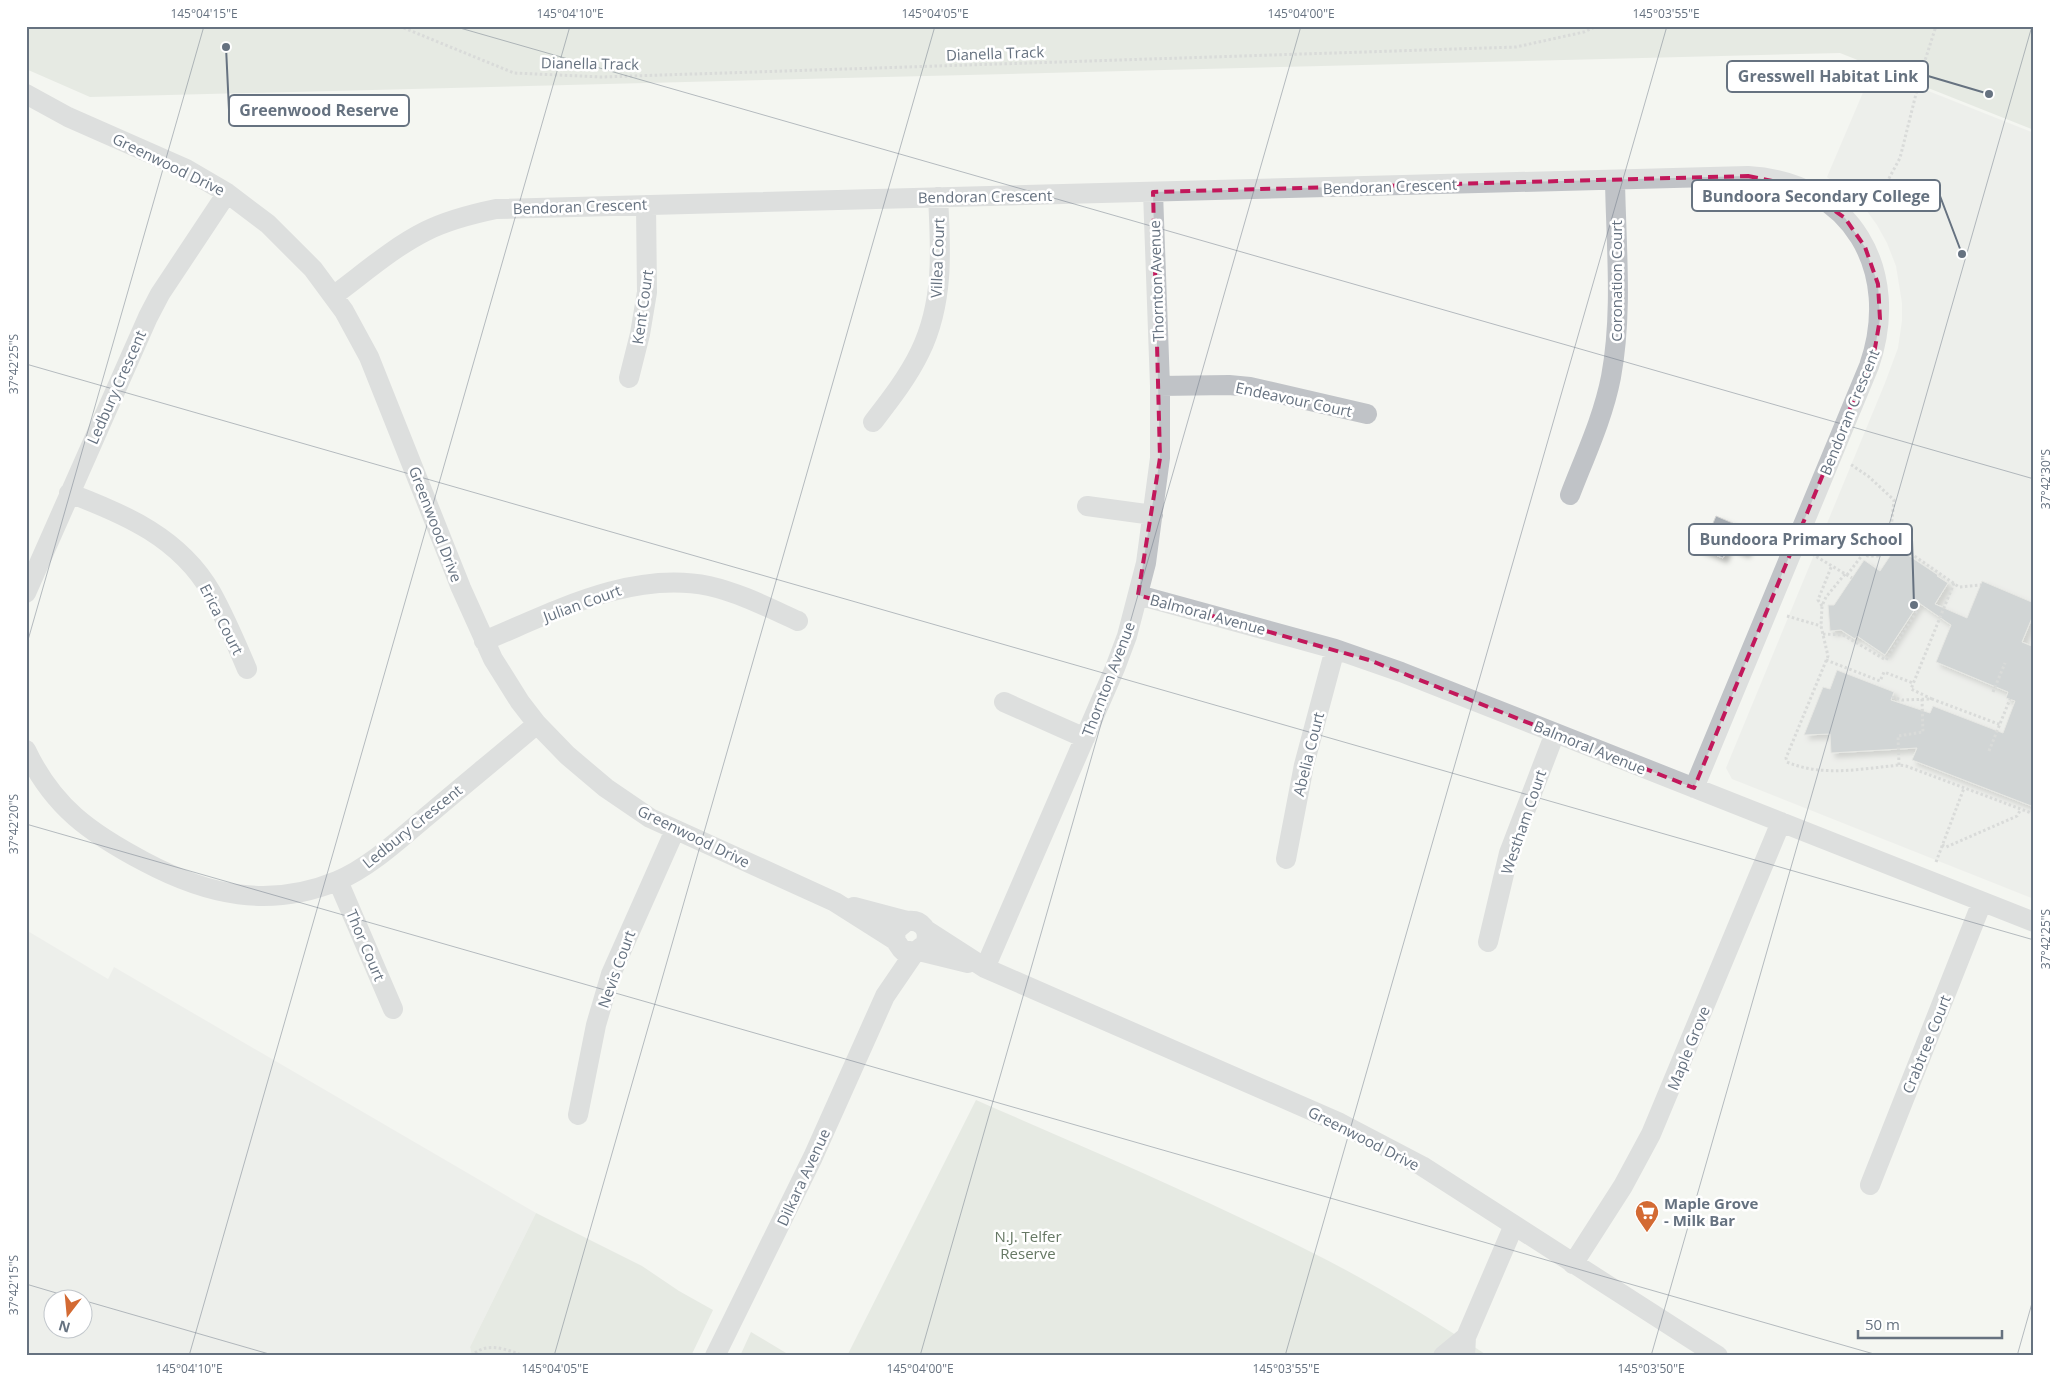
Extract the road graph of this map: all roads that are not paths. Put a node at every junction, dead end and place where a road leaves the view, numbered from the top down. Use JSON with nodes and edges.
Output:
{"nodes":[{"id":1,"x":26,"y":94,"type":"edge"},
{"id":2,"x":26,"y":107,"type":"edge"},
{"id":3,"x":68,"y":117,"type":"junction"},
{"id":4,"x":1615,"y":180,"type":"junction"},
{"id":5,"x":1153,"y":192,"type":"junction"},
{"id":6,"x":227,"y":193,"type":"junction"},
{"id":7,"x":938,"y":197,"type":"junction"},
{"id":8,"x":646,"y":204,"type":"junction"},
{"id":9,"x":333,"y":296,"type":"junction"},
{"id":10,"x":629,"y":378,"type":"dead end"},
{"id":11,"x":1160,"y":386,"type":"junction"},
{"id":12,"x":1367,"y":414,"type":"dead end"},
{"id":13,"x":873,"y":422,"type":"dead end"},
{"id":14,"x":69,"y":493,"type":"junction"},
{"id":15,"x":1570,"y":495,"type":"dead end"},
{"id":16,"x":1087,"y":506,"type":"dead end"},
{"id":17,"x":1152,"y":515,"type":"junction"},
{"id":18,"x":26,"y":593,"type":"edge"},
{"id":19,"x":1138,"y":596,"type":"junction"},
{"id":20,"x":798,"y":621,"type":"dead end"},
{"id":21,"x":484,"y":641,"type":"junction"},
{"id":22,"x":1335,"y":649,"type":"junction"},
{"id":23,"x":247,"y":669,"type":"dead end"},
{"id":24,"x":1004,"y":702,"type":"dead end"},
{"id":25,"x":537,"y":724,"type":"junction"},
{"id":26,"x":1556,"y":733,"type":"junction"},
{"id":27,"x":1085,"y":738,"type":"junction"},
{"id":28,"x":26,"y":750,"type":"edge"},
{"id":29,"x":1694,"y":788,"type":"junction"},
{"id":30,"x":1780,"y":822,"type":"junction"},
{"id":31,"x":675,"y":830,"type":"junction"},
{"id":32,"x":1286,"y":859,"type":"dead end"},
{"id":33,"x":338,"y":881,"type":"junction"},
{"id":34,"x":836,"y":902,"type":"junction"},
{"id":35,"x":1982,"y":902,"type":"junction"},
{"id":36,"x":907,"y":921,"type":"junction"},
{"id":37,"x":2034,"y":922,"type":"edge"},
{"id":38,"x":926,"y":930,"type":"junction"},
{"id":39,"x":896,"y":941,"type":"junction"},
{"id":40,"x":1488,"y":942,"type":"dead end"},
{"id":41,"x":917,"y":951,"type":"junction"},
{"id":42,"x":985,"y":968,"type":"junction"},
{"id":43,"x":885,"y":996,"type":"junction"},
{"id":44,"x":393,"y":1009,"type":"dead end"},
{"id":45,"x":578,"y":1115,"type":"dead end"},
{"id":46,"x":1870,"y":1185,"type":"dead end"},
{"id":47,"x":1514,"y":1225,"type":"junction"},
{"id":48,"x":1574,"y":1264,"type":"junction"},
{"id":49,"x":1466,"y":1346,"type":"edge"},
{"id":50,"x":715,"y":1356,"type":"edge"},
{"id":51,"x":1444,"y":1356,"type":"edge"},
{"id":52,"x":1718,"y":1356,"type":"edge"}],
"edges":[{"from":1,"to":3,"type":"street","name":"Greenwood Drive"},
{"from":2,"to":3,"type":"street","name":"Greenwood Drive"},
{"from":3,"to":6,"type":"street","name":"Greenwood Drive"},
{"from":4,"to":5,"type":"street","name":"Bendoran Crescent"},
{"from":4,"to":15,"type":"street","name":"Coronation Court"},
{"from":4,"to":29,"type":"street","name":"Bendoran Crescent"},
{"from":5,"to":7,"type":"street","name":"Bendoran Crescent"},
{"from":5,"to":11,"type":"street","name":"Thornton Avenue"},
{"from":6,"to":9,"type":"street","name":"Greenwood Drive"},
{"from":6,"to":14,"type":"street","name":"Ledbury Crescent"},
{"from":7,"to":8,"type":"street","name":"Bendoran Crescent"},
{"from":7,"to":13,"type":"street","name":"Villea Court"},
{"from":8,"to":9,"type":"street","name":"Bendoran Crescent"},
{"from":8,"to":10,"type":"street","name":"Kent Court"},
{"from":9,"to":21,"type":"street","name":"Greenwood Drive"},
{"from":11,"to":12,"type":"street","name":"Endeavour Court"},
{"from":11,"to":17,"type":"street","name":"Thornton Avenue"},
{"from":14,"to":18,"type":"street","name":"Ledbury Crescent"},
{"from":14,"to":23,"type":"street","name":"Erica Court"},
{"from":16,"to":17,"type":"street"},
{"from":17,"to":19,"type":"street","name":"Thornton Avenue"},
{"from":19,"to":22,"type":"street","name":"Balmoral Avenue"},
{"from":19,"to":27,"type":"street","name":"Thornton Avenue"},
{"from":20,"to":21,"type":"street","name":"Julian Court"},
{"from":21,"to":25,"type":"street","name":"Greenwood Drive"},
{"from":22,"to":26,"type":"street","name":"Balmoral Avenue"},
{"from":22,"to":32,"type":"street","name":"Abelia Court"},
{"from":24,"to":27,"type":"street"},
{"from":25,"to":31,"type":"street","name":"Greenwood Drive"},
{"from":25,"to":33,"type":"street","name":"Ledbury Crescent"},
{"from":26,"to":29,"type":"street","name":"Balmoral Avenue"},
{"from":26,"to":40,"type":"street","name":"Westham Court"},
{"from":27,"to":42,"type":"street","name":"Thornton Avenue"},
{"from":28,"to":33,"type":"street","name":"Ledbury Crescent"},
{"from":29,"to":30,"type":"street","name":"Balmoral Avenue"},
{"from":30,"to":35,"type":"street","name":"Balmoral Avenue"},
{"from":30,"to":48,"type":"street","name":"Maple Grove"},
{"from":31,"to":34,"type":"street","name":"Greenwood Drive"},
{"from":31,"to":45,"type":"street","name":"Nevis Court"},
{"from":33,"to":44,"type":"street","name":"Thor Court"},
{"from":34,"to":36,"type":"street","name":"Greenwood Drive"},
{"from":34,"to":39,"type":"street","name":"Greenwood Drive"},
{"from":35,"to":37,"type":"street","name":"Balmoral Avenue"},
{"from":35,"to":46,"type":"street","name":"Crabtree Court"},
{"from":36,"to":38,"type":"street"},
{"from":36,"to":39,"type":"street"},
{"from":38,"to":41,"type":"street"},
{"from":38,"to":42,"type":"street","name":"Greenwood Drive"},
{"from":39,"to":41,"type":"street"},
{"from":39,"to":43,"type":"street","name":"Dilkara Avenue"},
{"from":41,"to":42,"type":"street","name":"Greenwood Drive"},
{"from":41,"to":43,"type":"street","name":"Dilkara Avenue"},
{"from":42,"to":47,"type":"street","name":"Greenwood Drive"},
{"from":43,"to":50,"type":"street","name":"Dilkara Avenue"},
{"from":47,"to":48,"type":"street","name":"Greenwood Drive"},
{"from":47,"to":49,"type":"street"},
{"from":48,"to":52,"type":"street","name":"Greenwood Drive"},
{"from":49,"to":51,"type":"street"}]}
